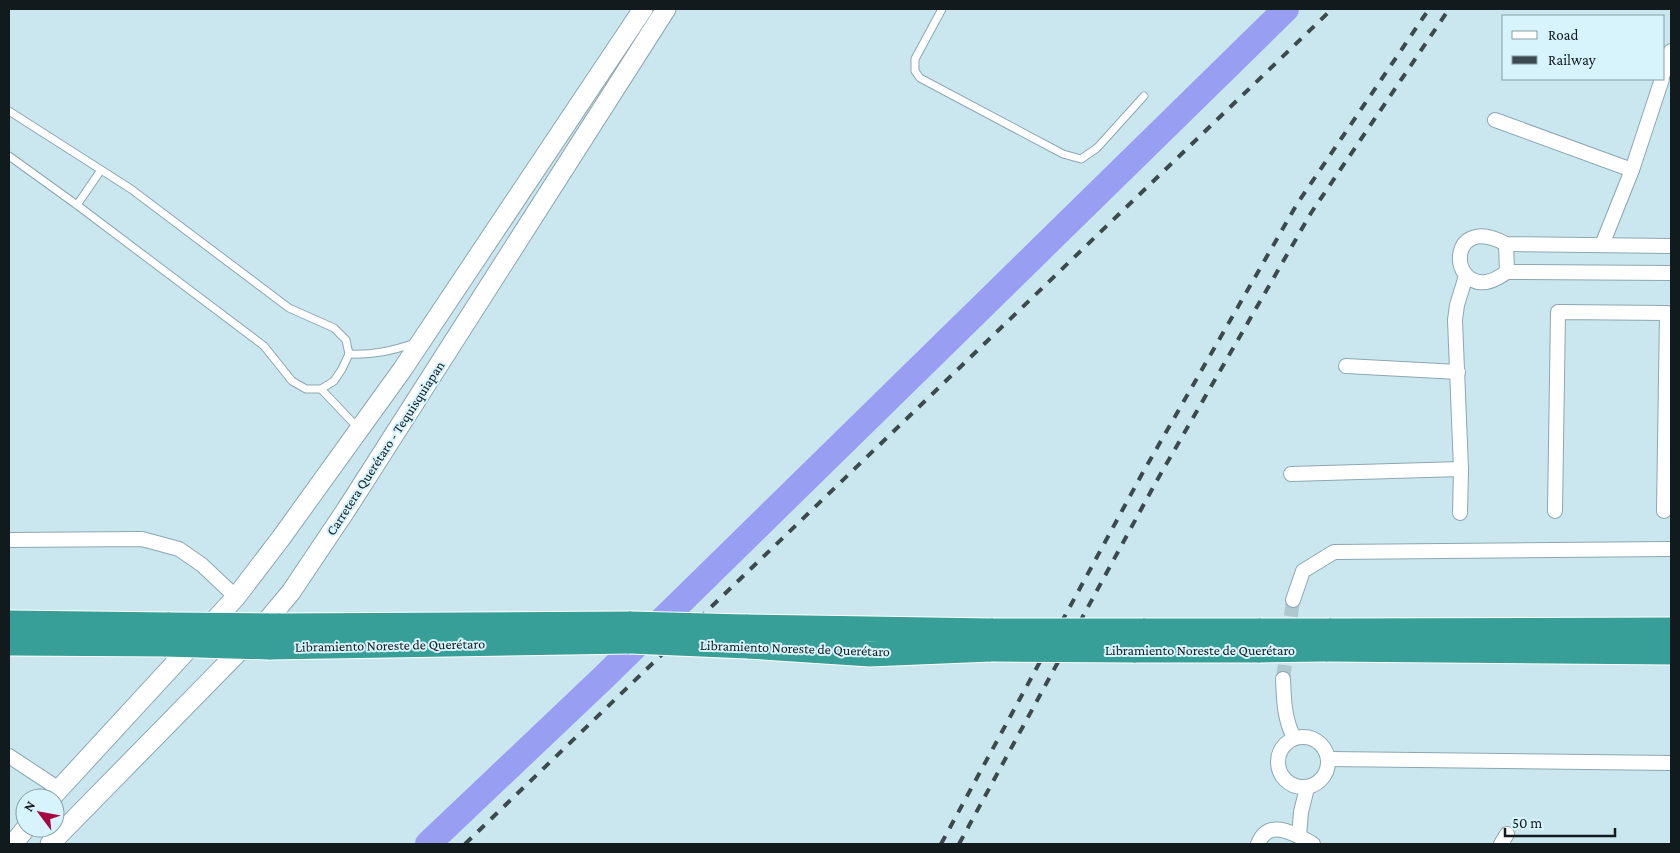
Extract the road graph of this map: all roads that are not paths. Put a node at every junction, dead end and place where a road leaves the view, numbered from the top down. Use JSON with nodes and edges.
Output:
{"nodes":[{"id":1,"x":643,"y":9,"type":"edge"},
{"id":2,"x":666,"y":9,"type":"edge"},
{"id":3,"x":942,"y":9,"type":"edge"},
{"id":4,"x":1671,"y":51,"type":"edge"},
{"id":5,"x":1665,"y":68,"type":"edge"},
{"id":6,"x":1662,"y":80,"type":"edge"},
{"id":7,"x":1144,"y":96,"type":"dead end"},
{"id":8,"x":9,"y":111,"type":"edge"},
{"id":9,"x":1495,"y":120,"type":"dead end"},
{"id":10,"x":9,"y":156,"type":"edge"},
{"id":11,"x":101,"y":170,"type":"junction"},
{"id":12,"x":1632,"y":170,"type":"junction"},
{"id":13,"x":77,"y":205,"type":"junction"},
{"id":14,"x":1506,"y":244,"type":"junction"},
{"id":15,"x":1602,"y":245,"type":"junction"},
{"id":16,"x":1671,"y":246,"type":"edge"},
{"id":17,"x":1507,"y":272,"type":"junction"},
{"id":18,"x":1671,"y":273,"type":"edge"},
{"id":19,"x":1466,"y":276,"type":"junction"},
{"id":20,"x":423,"y":339,"type":"junction"},
{"id":21,"x":349,"y":354,"type":"junction"},
{"id":22,"x":1669,"y":355,"type":"edge"},
{"id":23,"x":1346,"y":366,"type":"dead end"},
{"id":24,"x":1458,"y":372,"type":"junction"},
{"id":25,"x":321,"y":389,"type":"junction"},
{"id":26,"x":360,"y":429,"type":"junction"},
{"id":27,"x":1668,"y":464,"type":"edge"},
{"id":28,"x":1461,"y":469,"type":"junction"},
{"id":29,"x":1291,"y":474,"type":"dead end"},
{"id":30,"x":1555,"y":511,"type":"dead end"},
{"id":31,"x":1664,"y":511,"type":"dead end"},
{"id":32,"x":1460,"y":513,"type":"dead end"},
{"id":33,"x":9,"y":540,"type":"edge"},
{"id":34,"x":1671,"y":549,"type":"edge"},
{"id":35,"x":236,"y":597,"type":"junction"},
{"id":36,"x":1293,"y":600,"type":"tunnel mouth"},
{"id":37,"x":9,"y":622,"type":"edge"},
{"id":38,"x":1671,"y":630,"type":"edge"},
{"id":39,"x":168,"y":634,"type":"junction"},
{"id":40,"x":1327,"y":640,"type":"junction"},
{"id":41,"x":9,"y":643,"type":"edge"},
{"id":42,"x":1671,"y":652,"type":"edge"},
{"id":43,"x":1284,"y":679,"type":"tunnel mouth"},
{"id":44,"x":1294,"y":738,"type":"junction"},
{"id":45,"x":9,"y":756,"type":"edge"},
{"id":46,"x":1329,"y":759,"type":"junction"},
{"id":47,"x":1671,"y":764,"type":"edge"},
{"id":48,"x":49,"y":788,"type":"edge"},
{"id":49,"x":60,"y":788,"type":"edge"},
{"id":50,"x":1307,"y":788,"type":"junction"},
{"id":51,"x":1298,"y":836,"type":"junction"},
{"id":52,"x":50,"y":844,"type":"edge"},
{"id":53,"x":1258,"y":844,"type":"edge"},
{"id":54,"x":1313,"y":844,"type":"edge"}],
"edges":[{"from":1,"to":20,"type":"main road","name":"Carretera Querétaro - Tequisquiapan"},
{"from":2,"to":52,"type":"main road","name":"Carretera Querétaro - Tequisquiapan"},
{"from":3,"to":7,"type":"lane"},
{"from":4,"to":5,"type":"street"},
{"from":6,"to":12,"type":"street"},
{"from":8,"to":11,"type":"lane"},
{"from":9,"to":12,"type":"street"},
{"from":10,"to":13,"type":"lane"},
{"from":11,"to":13,"type":"lane"},
{"from":11,"to":21,"type":"lane"},
{"from":12,"to":15,"type":"street"},
{"from":13,"to":25,"type":"lane"},
{"from":14,"to":15,"type":"street"},
{"from":14,"to":17,"type":"street"},
{"from":14,"to":19,"type":"street"},
{"from":15,"to":16,"type":"street"},
{"from":17,"to":18,"type":"street"},
{"from":17,"to":19,"type":"street"},
{"from":19,"to":24,"type":"street"},
{"from":20,"to":21,"type":"lane"},
{"from":20,"to":26,"type":"main road","name":"Carretera Querétaro - Tequisquiapan"},
{"from":21,"to":25,"type":"lane"},
{"from":22,"to":27,"type":"street"},
{"from":22,"to":30,"type":"street"},
{"from":23,"to":24,"type":"street"},
{"from":24,"to":28,"type":"street"},
{"from":25,"to":26,"type":"lane"},
{"from":26,"to":35,"type":"main road","name":"Carretera Querétaro - Tequisquiapan"},
{"from":27,"to":31,"type":"street"},
{"from":28,"to":29,"type":"street"},
{"from":28,"to":32,"type":"street"},
{"from":33,"to":35,"type":"street"},
{"from":34,"to":36,"type":"street"},
{"from":35,"to":49,"type":"main road","name":"Carretera Querétaro - Tequisquiapan"},
{"from":37,"to":39,"type":"highway","name":"Libramiento Noreste de Querétaro"},
{"from":38,"to":40,"type":"highway","name":"Libramiento Noreste de Querétaro"},
{"from":39,"to":40,"type":"highway","name":"Libramiento Noreste de Querétaro","bridge":true},
{"from":39,"to":41,"type":"highway","name":"Libramiento Noreste de Querétaro"},
{"from":40,"to":42,"type":"highway","name":"Libramiento Noreste de Querétaro"},
{"from":43,"to":44,"type":"street"},
{"from":44,"to":46,"type":"street"},
{"from":44,"to":50,"type":"street"},
{"from":45,"to":48,"type":"street"},
{"from":46,"to":47,"type":"street"},
{"from":46,"to":50,"type":"street"},
{"from":50,"to":51,"type":"street"},
{"from":51,"to":53,"type":"street"},
{"from":51,"to":54,"type":"street"}]}
